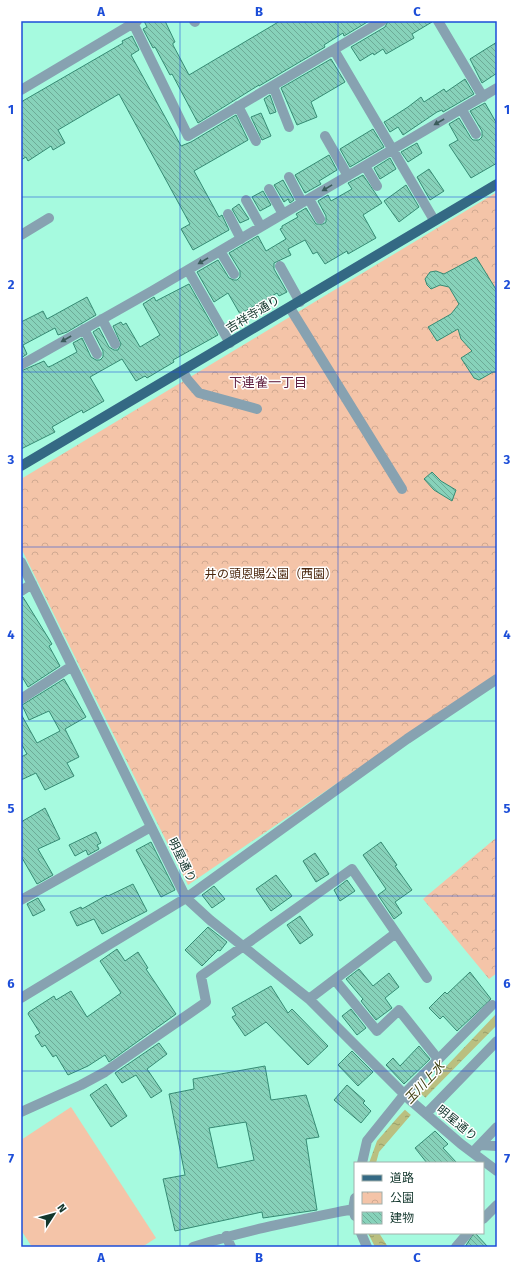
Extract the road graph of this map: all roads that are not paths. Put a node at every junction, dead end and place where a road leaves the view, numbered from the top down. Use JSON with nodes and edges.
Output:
{"nodes":[{"id":1,"x":382,"y":21,"type":"edge"},
{"id":2,"x":438,"y":21,"type":"edge"},
{"id":3,"x":135,"y":22,"type":"edge"},
{"id":4,"x":334,"y":50,"type":"junction"},
{"id":5,"x":273,"y":86,"type":"junction"},
{"id":6,"x":497,"y":88,"type":"edge"},
{"id":7,"x":21,"y":90,"type":"edge"},
{"id":8,"x":483,"y":97,"type":"junction"},
{"id":9,"x":238,"y":106,"type":"junction"},
{"id":10,"x":462,"y":110,"type":"junction"},
{"id":11,"x":289,"y":127,"type":"dead end"},
{"id":12,"x":476,"y":134,"type":"dead end"},
{"id":13,"x":325,"y":136,"type":"dead end"},
{"id":14,"x":256,"y":141,"type":"dead end"},
{"id":15,"x":392,"y":150,"type":"junction"},
{"id":16,"x":365,"y":166,"type":"junction"},
{"id":17,"x":348,"y":176,"type":"junction"},
{"id":18,"x":289,"y":177,"type":"dead end"},
{"id":19,"x":497,"y":184,"type":"edge"},
{"id":20,"x":377,"y":186,"type":"dead end"},
{"id":21,"x":269,"y":189,"type":"dead end"},
{"id":22,"x":246,"y":200,"type":"dead end"},
{"id":23,"x":306,"y":201,"type":"junction"},
{"id":24,"x":228,"y":214,"type":"dead end"},
{"id":25,"x":283,"y":214,"type":"junction"},
{"id":26,"x":49,"y":218,"type":"dead end"},
{"id":27,"x":320,"y":219,"type":"dead end"},
{"id":28,"x":434,"y":220,"type":"junction"},
{"id":29,"x":261,"y":227,"type":"junction"},
{"id":30,"x":21,"y":235,"type":"edge"},
{"id":31,"x":241,"y":239,"type":"junction"},
{"id":32,"x":220,"y":250,"type":"junction"},
{"id":33,"x":280,"y":266,"type":"dead end"},
{"id":34,"x":188,"y":270,"type":"junction"},
{"id":35,"x":234,"y":274,"type":"dead end"},
{"id":36,"x":300,"y":302,"type":"junction"},
{"id":37,"x":290,"y":308,"type":"junction"},
{"id":38,"x":102,"y":319,"type":"junction"},
{"id":39,"x":84,"y":329,"type":"junction"},
{"id":40,"x":230,"y":343,"type":"junction"},
{"id":41,"x":114,"y":344,"type":"dead end"},
{"id":42,"x":97,"y":354,"type":"dead end"},
{"id":43,"x":21,"y":365,"type":"edge"},
{"id":44,"x":183,"y":371,"type":"junction"},
{"id":45,"x":257,"y":409,"type":"dead end"},
{"id":46,"x":21,"y":466,"type":"edge"},
{"id":47,"x":402,"y":488,"type":"dead end"},
{"id":48,"x":21,"y":562,"type":"edge"},
{"id":49,"x":32,"y":584,"type":"junction"},
{"id":50,"x":21,"y":591,"type":"edge"},
{"id":51,"x":72,"y":666,"type":"junction"},
{"id":52,"x":497,"y":680,"type":"edge"},
{"id":53,"x":21,"y":699,"type":"edge"},
{"id":54,"x":151,"y":827,"type":"junction"},
{"id":55,"x":186,"y":898,"type":"junction"},
{"id":56,"x":21,"y":900,"type":"edge"},
{"id":57,"x":396,"y":934,"type":"junction"},
{"id":58,"x":244,"y":945,"type":"junction"},
{"id":59,"x":427,"y":978,"type":"dead end"},
{"id":60,"x":335,"y":980,"type":"junction"},
{"id":61,"x":21,"y":998,"type":"edge"},
{"id":62,"x":310,"y":999,"type":"junction"},
{"id":63,"x":492,"y":1005,"type":"dead end"},
{"id":64,"x":497,"y":1041,"type":"edge"},
{"id":65,"x":438,"y":1059,"type":"junction"},
{"id":66,"x":407,"y":1097,"type":"junction"},
{"id":67,"x":21,"y":1112,"type":"edge"},
{"id":68,"x":423,"y":1112,"type":"junction"},
{"id":69,"x":497,"y":1127,"type":"edge"},
{"id":70,"x":497,"y":1146,"type":"edge"},
{"id":71,"x":477,"y":1149,"type":"junction"},
{"id":72,"x":362,"y":1162,"type":"edge"},
{"id":73,"x":497,"y":1171,"type":"edge"},
{"id":74,"x":497,"y":1205,"type":"edge"},
{"id":75,"x":354,"y":1212,"type":"edge"},
{"id":76,"x":484,"y":1217,"type":"edge"},
{"id":77,"x":361,"y":1234,"type":"edge"},
{"id":78,"x":467,"y":1234,"type":"edge"},
{"id":79,"x":226,"y":1236,"type":"junction"},
{"id":80,"x":193,"y":1247,"type":"edge"},
{"id":81,"x":231,"y":1247,"type":"edge"},
{"id":82,"x":367,"y":1247,"type":"edge"},
{"id":83,"x":456,"y":1247,"type":"edge"}],
"edges":[{"from":1,"to":4,"type":"street"},
{"from":2,"to":8,"type":"street"},
{"from":3,"to":7,"type":"street"},
{"from":3,"to":9,"type":"street"},
{"from":4,"to":5,"type":"street"},
{"from":4,"to":15,"type":"street"},
{"from":5,"to":9,"type":"street"},
{"from":5,"to":11,"type":"street"},
{"from":6,"to":8,"type":"street"},
{"from":8,"to":10,"type":"street"},
{"from":9,"to":14,"type":"street"},
{"from":10,"to":12,"type":"street"},
{"from":10,"to":15,"type":"street","one_way":true},
{"from":13,"to":17,"type":"street"},
{"from":15,"to":16,"type":"street"},
{"from":15,"to":28,"type":"street"},
{"from":16,"to":17,"type":"street"},
{"from":16,"to":20,"type":"street"},
{"from":17,"to":23,"type":"street","one_way":true},
{"from":18,"to":23,"type":"street"},
{"from":19,"to":28,"type":"main road","name":"吉祥寺通り"},
{"from":21,"to":25,"type":"street"},
{"from":22,"to":29,"type":"street"},
{"from":23,"to":25,"type":"street"},
{"from":23,"to":27,"type":"street"},
{"from":24,"to":31,"type":"street"},
{"from":25,"to":29,"type":"street"},
{"from":26,"to":30,"type":"street"},
{"from":28,"to":36,"type":"main road","name":"吉祥寺通り"},
{"from":29,"to":31,"type":"street"},
{"from":31,"to":32,"type":"street"},
{"from":32,"to":34,"type":"street","one_way":true},
{"from":32,"to":35,"type":"street"},
{"from":33,"to":36,"type":"street"},
{"from":34,"to":38,"type":"street"},
{"from":34,"to":40,"type":"street"},
{"from":36,"to":37,"type":"main road","name":"吉祥寺通り"},
{"from":37,"to":40,"type":"main road","name":"吉祥寺通り"},
{"from":37,"to":47,"type":"street"},
{"from":38,"to":39,"type":"street"},
{"from":38,"to":41,"type":"street"},
{"from":39,"to":42,"type":"street"},
{"from":39,"to":43,"type":"street","one_way":true},
{"from":40,"to":44,"type":"main road","name":"吉祥寺通り"},
{"from":44,"to":45,"type":"street"},
{"from":44,"to":46,"type":"main road","name":"吉祥寺通り"},
{"from":48,"to":49,"type":"street","name":"明星通り"},
{"from":49,"to":50,"type":"street"},
{"from":49,"to":51,"type":"street","name":"明星通り"},
{"from":51,"to":53,"type":"street"},
{"from":51,"to":54,"type":"street","name":"明星通り"},
{"from":52,"to":55,"type":"street"},
{"from":54,"to":55,"type":"street","name":"明星通り"},
{"from":54,"to":56,"type":"street"},
{"from":55,"to":58,"type":"street","name":"明星通り"},
{"from":55,"to":61,"type":"street"},
{"from":57,"to":58,"type":"street"},
{"from":57,"to":59,"type":"street"},
{"from":57,"to":60,"type":"street"},
{"from":58,"to":62,"type":"street","name":"明星通り"},
{"from":58,"to":67,"type":"street"},
{"from":60,"to":62,"type":"street"},
{"from":60,"to":65,"type":"street"},
{"from":62,"to":66,"type":"street","name":"明星通り"},
{"from":63,"to":65,"type":"street"},
{"from":64,"to":68,"type":"street"},
{"from":65,"to":66,"type":"street"},
{"from":66,"to":68,"type":"street","name":"明星通り"},
{"from":66,"to":72,"type":"street"},
{"from":68,"to":71,"type":"street","name":"明星通り"},
{"from":69,"to":71,"type":"street"},
{"from":70,"to":71,"type":"street"},
{"from":71,"to":73,"type":"street","name":"明星通り"},
{"from":74,"to":76,"type":"street"},
{"from":75,"to":79,"type":"street"},
{"from":77,"to":82,"type":"street"},
{"from":78,"to":83,"type":"street"},
{"from":79,"to":80,"type":"street"},
{"from":79,"to":81,"type":"street"}]}
